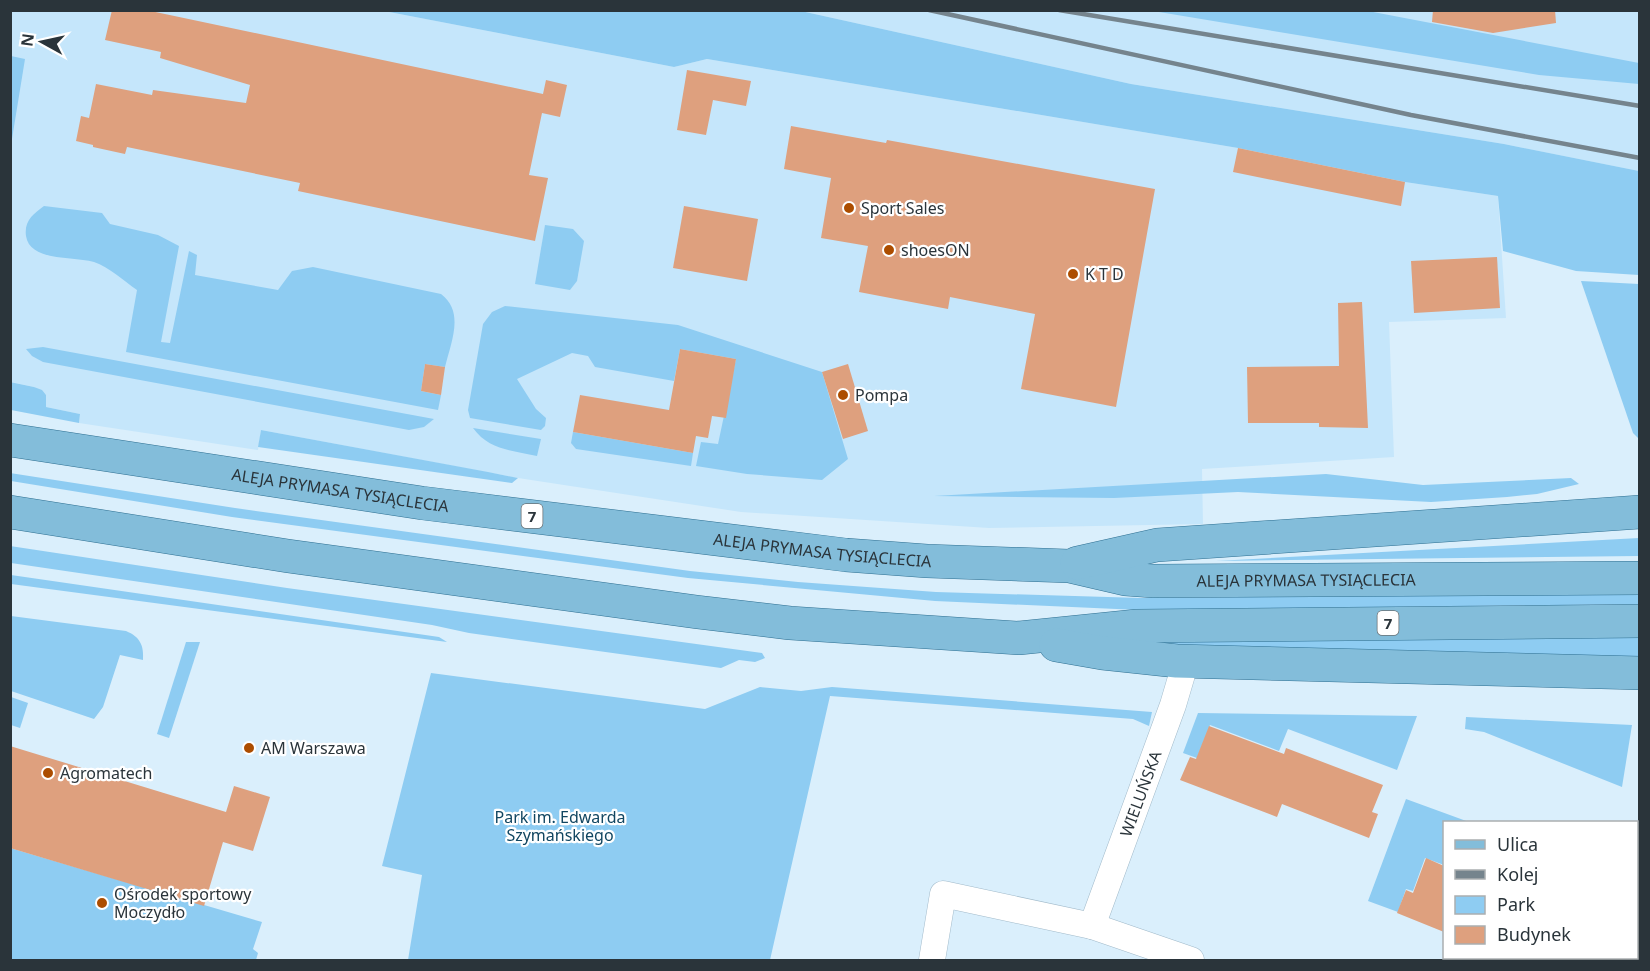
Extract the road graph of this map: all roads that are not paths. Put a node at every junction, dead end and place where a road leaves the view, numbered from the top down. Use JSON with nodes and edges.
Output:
{"nodes":[{"id":1,"x":10,"y":440,"type":"edge"},
{"id":2,"x":10,"y":512,"type":"edge"},
{"id":3,"x":1640,"y":512,"type":"edge"},
{"id":4,"x":1057,"y":566,"type":"junction"},
{"id":5,"x":1640,"y":578,"type":"edge"},
{"id":6,"x":1640,"y":621,"type":"edge"},
{"id":7,"x":1019,"y":638,"type":"junction"},
{"id":8,"x":1186,"y":661,"type":"junction"},
{"id":9,"x":1640,"y":673,"type":"edge"},
{"id":10,"x":1092,"y":926,"type":"junction"},
{"id":11,"x":932,"y":960,"type":"edge"},
{"id":12,"x":1191,"y":960,"type":"edge"}],
"edges":[{"from":1,"to":4,"type":"main road","name":"ALEJA PRYMASA TYSIĄCLECIA","number":"7"},
{"from":2,"to":7,"type":"main road","number":"7"},
{"from":3,"to":4,"type":"main road"},
{"from":4,"to":5,"type":"main road","name":"ALEJA PRYMASA TYSIĄCLECIA","number":"7"},
{"from":6,"to":7,"type":"main road","number":"7"},
{"from":7,"to":8,"type":"main road"},
{"from":8,"to":9,"type":"main road"},
{"from":8,"to":10,"type":"street","name":"WIELUŃSKA"},
{"from":10,"to":11,"type":"street"},
{"from":10,"to":12,"type":"street"}]}
